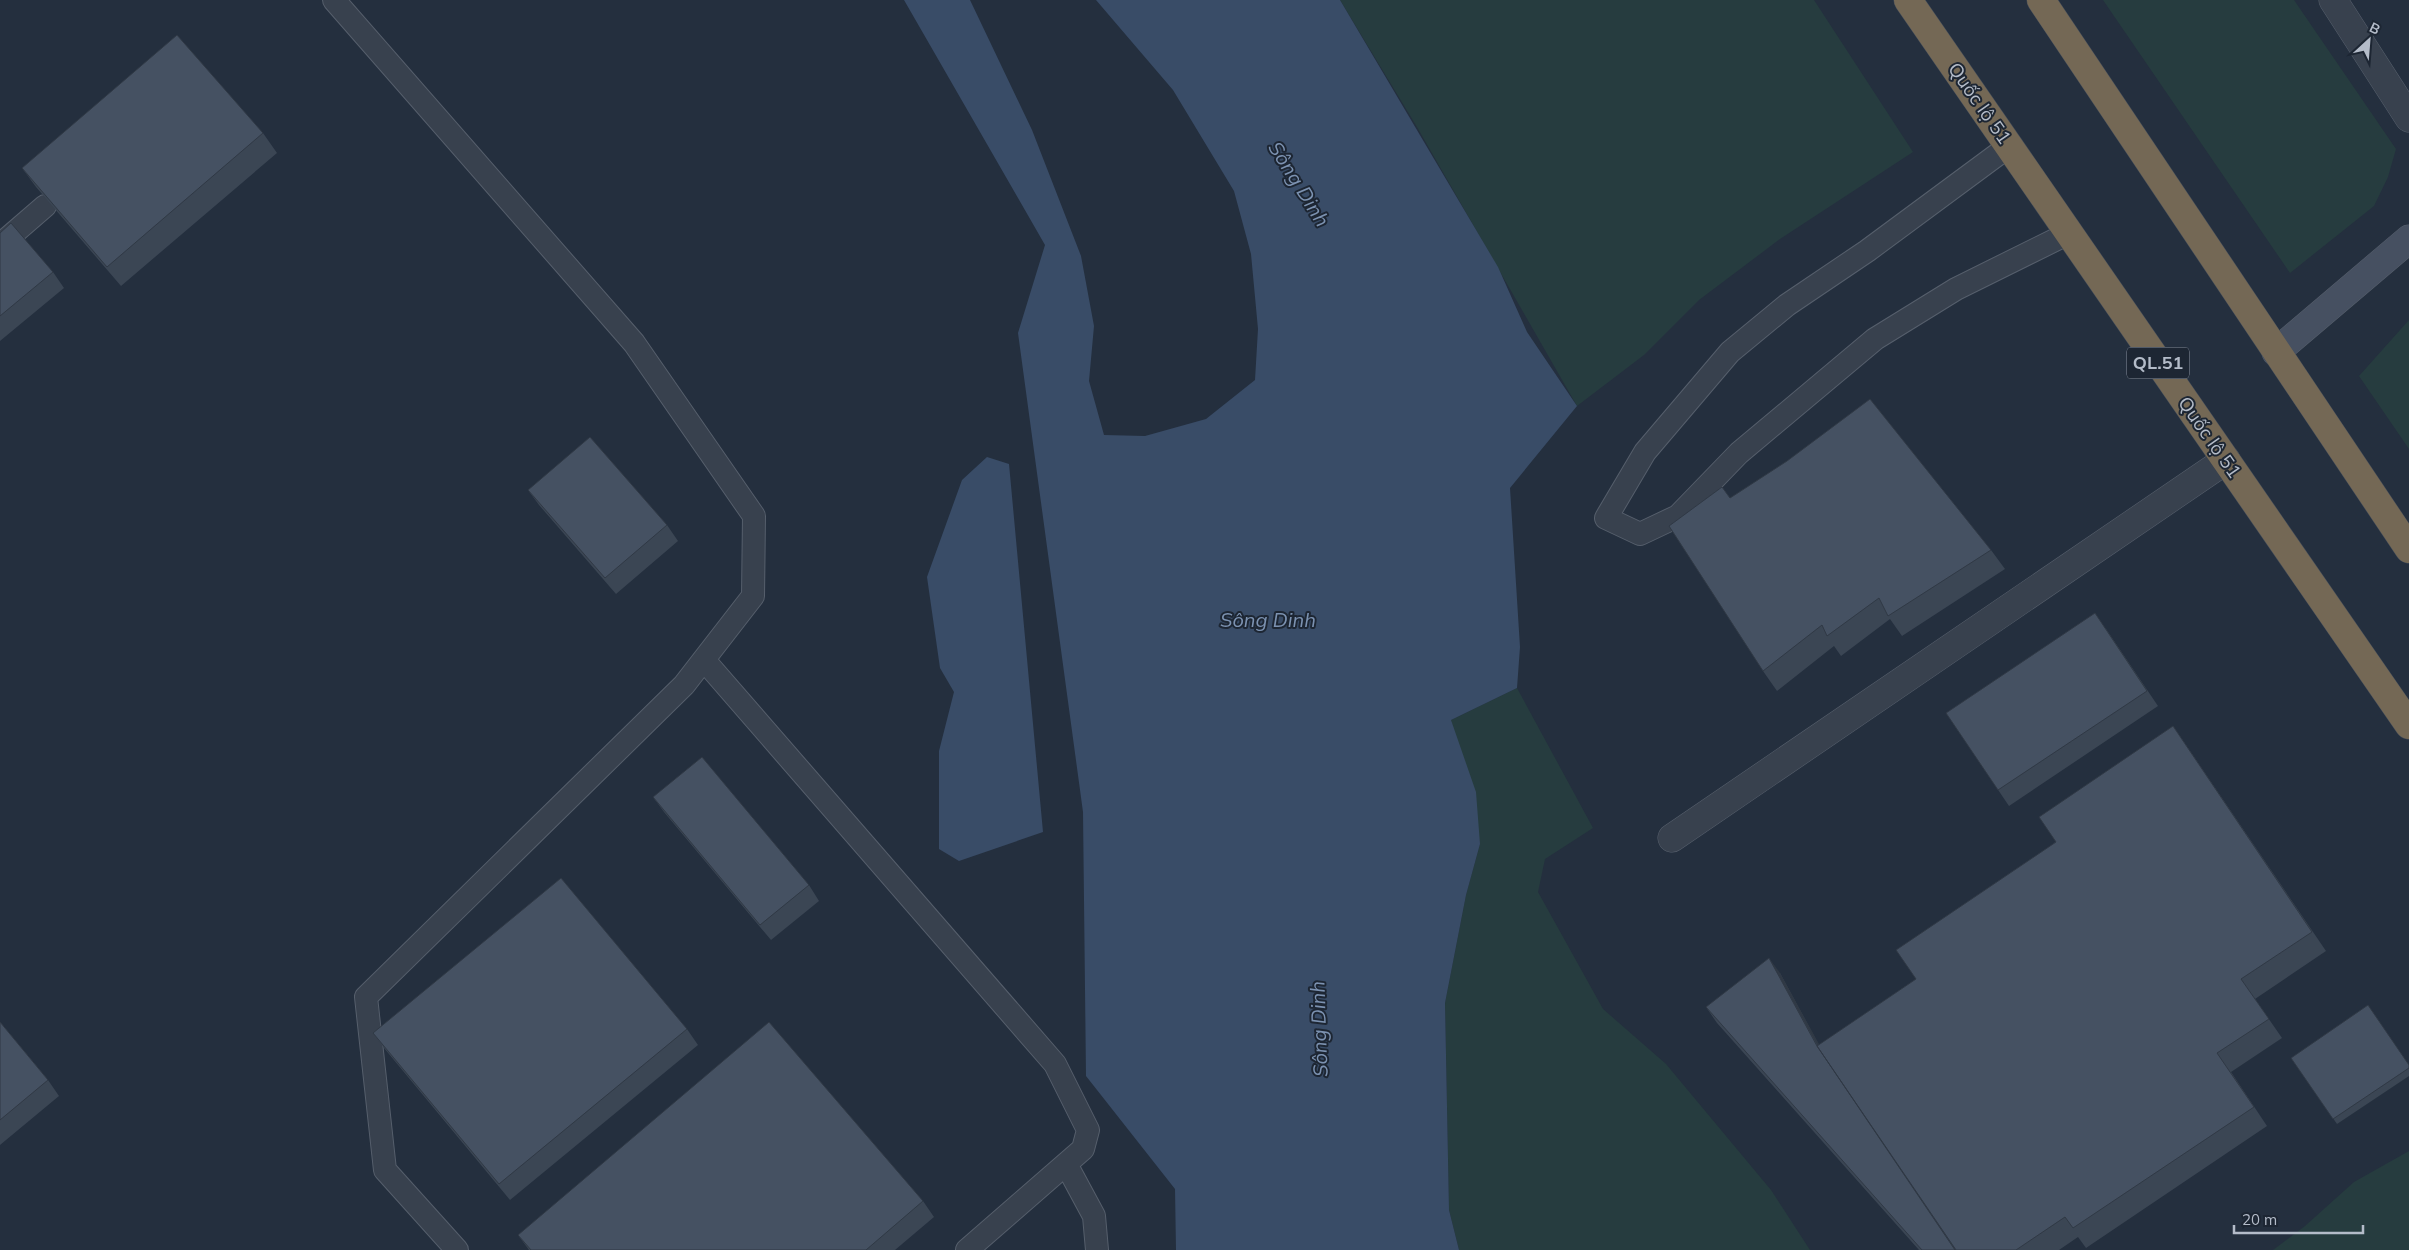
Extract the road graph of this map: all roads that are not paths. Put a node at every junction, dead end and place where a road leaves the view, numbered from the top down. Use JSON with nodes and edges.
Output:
{"nodes":[{"id":1,"x":334,"y":0,"type":"edge"},
{"id":2,"x":1908,"y":0,"type":"edge"},
{"id":3,"x":2041,"y":0,"type":"edge"},
{"id":4,"x":2333,"y":0,"type":"edge"},
{"id":5,"x":2409,"y":118,"type":"edge"},
{"id":6,"x":2009,"y":146,"type":"junction"},
{"id":7,"x":44,"y":206,"type":"edge"},
{"id":8,"x":2069,"y":234,"type":"junction"},
{"id":9,"x":2409,"y":239,"type":"edge"},
{"id":10,"x":0,"y":245,"type":"edge"},
{"id":11,"x":2276,"y":352,"type":"junction"},
{"id":12,"x":2226,"y":460,"type":"junction"},
{"id":13,"x":2409,"y":549,"type":"edge"},
{"id":14,"x":704,"y":660,"type":"junction"},
{"id":15,"x":2409,"y":725,"type":"edge"},
{"id":16,"x":1672,"y":838,"type":"dead end"},
{"id":17,"x":1066,"y":1164,"type":"junction"},
{"id":18,"x":457,"y":1250,"type":"edge"},
{"id":19,"x":967,"y":1250,"type":"edge"},
{"id":20,"x":1097,"y":1250,"type":"edge"}],
"edges":[{"from":1,"to":14,"type":"lane"},
{"from":2,"to":6,"type":"highway","name":"Quốc lộ 51","number":"QL.51"},
{"from":3,"to":11,"type":"highway"},
{"from":4,"to":5,"type":"street"},
{"from":6,"to":8,"type":"highway","name":"Quốc lộ 51","number":"QL.51"},
{"from":6,"to":8,"type":"lane"},
{"from":7,"to":10,"type":"lane"},
{"from":8,"to":12,"type":"highway","name":"Quốc lộ 51","number":"QL.51"},
{"from":9,"to":11,"type":"main road"},
{"from":11,"to":13,"type":"highway"},
{"from":12,"to":15,"type":"highway","name":"Quốc lộ 51","number":"QL.51"},
{"from":12,"to":16,"type":"street"},
{"from":14,"to":17,"type":"lane"},
{"from":14,"to":18,"type":"lane"},
{"from":17,"to":19,"type":"lane"},
{"from":17,"to":20,"type":"lane"}]}
